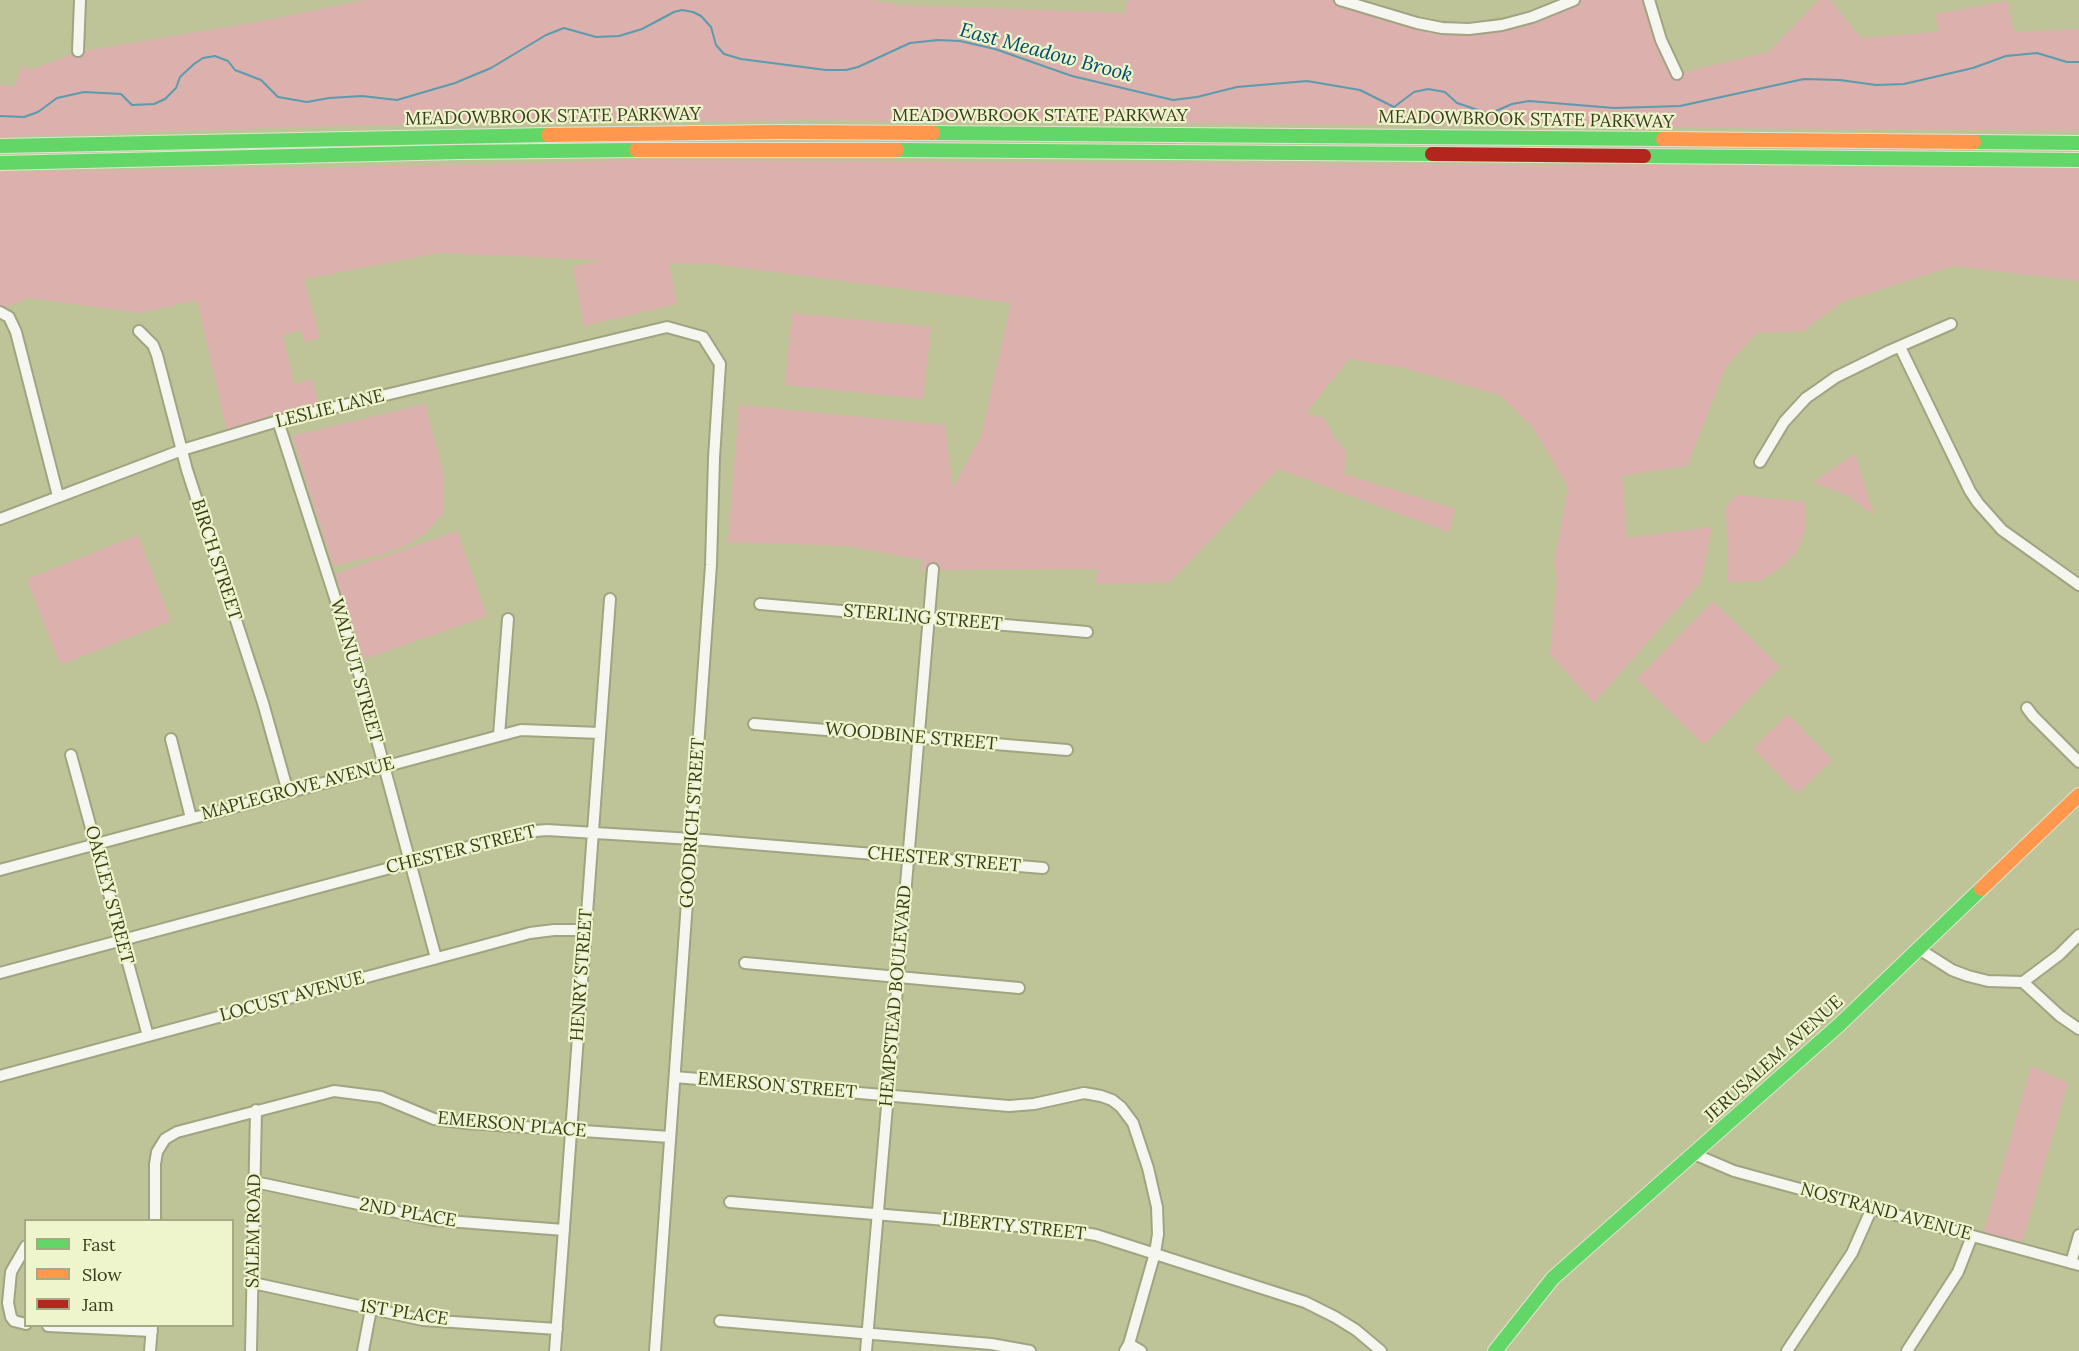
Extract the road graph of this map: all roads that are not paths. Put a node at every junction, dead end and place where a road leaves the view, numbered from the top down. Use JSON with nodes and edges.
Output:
{"nodes":[{"id":1,"x":80,"y":0,"type":"edge"},
{"id":2,"x":1340,"y":0,"type":"edge"},
{"id":3,"x":1574,"y":0,"type":"edge"},
{"id":4,"x":1649,"y":0,"type":"edge"},
{"id":5,"x":78,"y":51,"type":"dead end"},
{"id":6,"x":1677,"y":74,"type":"dead end"},
{"id":7,"x":2079,"y":143,"type":"edge"},
{"id":8,"x":0,"y":146,"type":"edge"},
{"id":9,"x":2079,"y":160,"type":"edge"},
{"id":10,"x":0,"y":163,"type":"edge"},
{"id":11,"x":0,"y":312,"type":"edge"},
{"id":12,"x":1951,"y":324,"type":"dead end"},
{"id":13,"x":667,"y":327,"type":"joint"},
{"id":14,"x":139,"y":332,"type":"dead end"},
{"id":15,"x":1900,"y":346,"type":"junction"},
{"id":16,"x":278,"y":421,"type":"junction"},
{"id":17,"x":182,"y":450,"type":"junction"},
{"id":18,"x":1760,"y":462,"type":"dead end"},
{"id":19,"x":58,"y":496,"type":"junction"},
{"id":20,"x":0,"y":519,"type":"edge"},
{"id":21,"x":933,"y":569,"type":"dead end"},
{"id":22,"x":2079,"y":585,"type":"edge"},
{"id":23,"x":610,"y":599,"type":"dead end"},
{"id":24,"x":760,"y":604,"type":"dead end"},
{"id":25,"x":508,"y":619,"type":"dead end"},
{"id":26,"x":929,"y":619,"type":"junction"},
{"id":27,"x":1087,"y":632,"type":"dead end"},
{"id":28,"x":2027,"y":708,"type":"dead end"},
{"id":29,"x":754,"y":724,"type":"dead end"},
{"id":30,"x":600,"y":733,"type":"junction"},
{"id":31,"x":499,"y":735,"type":"junction"},
{"id":32,"x":919,"y":738,"type":"junction"},
{"id":33,"x":171,"y":739,"type":"dead end"},
{"id":34,"x":1067,"y":750,"type":"dead end"},
{"id":35,"x":71,"y":755,"type":"dead end"},
{"id":36,"x":2079,"y":762,"type":"edge"},
{"id":37,"x":384,"y":766,"type":"junction"},
{"id":38,"x":288,"y":792,"type":"junction"},
{"id":39,"x":2079,"y":795,"type":"edge"},
{"id":40,"x":191,"y":818,"type":"junction"},
{"id":41,"x":592,"y":832,"type":"junction"},
{"id":42,"x":692,"y":839,"type":"junction"},
{"id":43,"x":95,"y":844,"type":"junction"},
{"id":44,"x":908,"y":857,"type":"junction"},
{"id":45,"x":410,"y":862,"type":"junction"},
{"id":46,"x":1043,"y":868,"type":"dead end"},
{"id":47,"x":0,"y":870,"type":"edge"},
{"id":48,"x":585,"y":930,"type":"junction"},
{"id":49,"x":2079,"y":935,"type":"edge"},
{"id":50,"x":121,"y":940,"type":"junction"},
{"id":51,"x":1919,"y":949,"type":"junction"},
{"id":52,"x":436,"y":958,"type":"junction"},
{"id":53,"x":745,"y":963,"type":"dead end"},
{"id":54,"x":0,"y":973,"type":"edge"},
{"id":55,"x":898,"y":976,"type":"junction"},
{"id":56,"x":2024,"y":982,"type":"junction"},
{"id":57,"x":1019,"y":988,"type":"dead end"},
{"id":58,"x":2079,"y":1029,"type":"edge"},
{"id":59,"x":148,"y":1036,"type":"junction"},
{"id":60,"x":0,"y":1076,"type":"edge"},
{"id":61,"x":675,"y":1077,"type":"junction"},
{"id":62,"x":888,"y":1095,"type":"junction"},
{"id":63,"x":256,"y":1110,"type":"junction"},
{"id":64,"x":571,"y":1130,"type":"junction"},
{"id":65,"x":670,"y":1137,"type":"junction"},
{"id":66,"x":1694,"y":1155,"type":"junction"},
{"id":67,"x":255,"y":1182,"type":"junction"},
{"id":68,"x":730,"y":1202,"type":"dead end"},
{"id":69,"x":1872,"y":1208,"type":"junction"},
{"id":70,"x":878,"y":1214,"type":"junction"},
{"id":71,"x":155,"y":1219,"type":"edge"},
{"id":72,"x":564,"y":1230,"type":"junction"},
{"id":73,"x":2079,"y":1234,"type":"edge"},
{"id":74,"x":1972,"y":1236,"type":"junction"},
{"id":75,"x":24,"y":1249,"type":"edge"},
{"id":76,"x":1155,"y":1253,"type":"junction"},
{"id":77,"x":2075,"y":1264,"type":"edge"},
{"id":78,"x":254,"y":1283,"type":"junction"},
{"id":79,"x":371,"y":1309,"type":"junction"},
{"id":80,"x":720,"y":1321,"type":"dead end"},
{"id":81,"x":24,"y":1323,"type":"edge"},
{"id":82,"x":100,"y":1327,"type":"edge"},
{"id":83,"x":152,"y":1328,"type":"edge"},
{"id":84,"x":557,"y":1329,"type":"junction"},
{"id":85,"x":868,"y":1333,"type":"junction"},
{"id":86,"x":1127,"y":1347,"type":"edge"},
{"id":87,"x":1367,"y":1347,"type":"edge"},
{"id":88,"x":1909,"y":1350,"type":"edge"},
{"id":89,"x":150,"y":1351,"type":"edge"},
{"id":90,"x":251,"y":1351,"type":"edge"},
{"id":91,"x":363,"y":1351,"type":"edge"},
{"id":92,"x":555,"y":1351,"type":"edge"},
{"id":93,"x":655,"y":1351,"type":"edge"},
{"id":94,"x":866,"y":1351,"type":"edge"},
{"id":95,"x":1030,"y":1351,"type":"edge"},
{"id":96,"x":1140,"y":1351,"type":"edge"},
{"id":97,"x":1381,"y":1351,"type":"edge"},
{"id":98,"x":1495,"y":1351,"type":"edge"},
{"id":99,"x":1787,"y":1351,"type":"edge"}],
"edges":[{"from":1,"to":5,"type":"street"},
{"from":2,"to":3,"type":"street"},
{"from":4,"to":6,"type":"street"},
{"from":7,"to":8,"type":"main road","name":"MEADOWBROOK STATE PARKWAY"},
{"from":9,"to":10,"type":"main road","name":"MEADOWBROOK STATE PARKWAY"},
{"from":11,"to":19,"type":"street"},
{"from":12,"to":15,"type":"street"},
{"from":13,"to":16,"type":"street","name":"LESLIE LANE"},
{"from":13,"to":42,"type":"street","name":"GOODRICH STREET"},
{"from":14,"to":17,"type":"street","name":"BIRCH STREET"},
{"from":15,"to":18,"type":"street"},
{"from":15,"to":22,"type":"street"},
{"from":16,"to":17,"type":"street","name":"LESLIE LANE"},
{"from":16,"to":37,"type":"street","name":"WALNUT STREET"},
{"from":17,"to":19,"type":"street","name":"LESLIE LANE"},
{"from":17,"to":38,"type":"street","name":"BIRCH STREET"},
{"from":19,"to":20,"type":"street","name":"LESLIE LANE"},
{"from":21,"to":26,"type":"street","name":"HEMPSTEAD BOULEVARD"},
{"from":23,"to":30,"type":"street","name":"HENRY STREET"},
{"from":24,"to":26,"type":"street","name":"STERLING STREET"},
{"from":25,"to":31,"type":"street"},
{"from":26,"to":27,"type":"street","name":"STERLING STREET"},
{"from":26,"to":32,"type":"street","name":"HEMPSTEAD BOULEVARD"},
{"from":28,"to":36,"type":"street"},
{"from":29,"to":32,"type":"street","name":"WOODBINE STREET"},
{"from":30,"to":31,"type":"street","name":"MAPLEGROVE AVENUE"},
{"from":30,"to":41,"type":"street","name":"HENRY STREET"},
{"from":31,"to":37,"type":"street","name":"MAPLEGROVE AVENUE"},
{"from":32,"to":34,"type":"street","name":"WOODBINE STREET"},
{"from":32,"to":44,"type":"street","name":"HEMPSTEAD BOULEVARD"},
{"from":33,"to":40,"type":"street"},
{"from":35,"to":43,"type":"street","name":"OAKLEY STREET"},
{"from":37,"to":38,"type":"street","name":"MAPLEGROVE AVENUE"},
{"from":37,"to":45,"type":"street","name":"WALNUT STREET"},
{"from":38,"to":40,"type":"street","name":"MAPLEGROVE AVENUE"},
{"from":39,"to":51,"type":"main road","name":"JERUSALEM AVENUE"},
{"from":40,"to":43,"type":"street","name":"MAPLEGROVE AVENUE"},
{"from":41,"to":42,"type":"street","name":"CHESTER STREET"},
{"from":41,"to":45,"type":"street","name":"CHESTER STREET"},
{"from":41,"to":48,"type":"street","name":"HENRY STREET"},
{"from":42,"to":44,"type":"street","name":"CHESTER STREET"},
{"from":42,"to":61,"type":"street","name":"GOODRICH STREET"},
{"from":43,"to":47,"type":"street","name":"MAPLEGROVE AVENUE"},
{"from":43,"to":50,"type":"street","name":"OAKLEY STREET"},
{"from":44,"to":46,"type":"street","name":"CHESTER STREET"},
{"from":44,"to":55,"type":"street","name":"HEMPSTEAD BOULEVARD"},
{"from":45,"to":50,"type":"street","name":"CHESTER STREET"},
{"from":45,"to":52,"type":"street","name":"WALNUT STREET"},
{"from":48,"to":52,"type":"street","name":"LOCUST AVENUE"},
{"from":48,"to":64,"type":"street","name":"HENRY STREET"},
{"from":49,"to":56,"type":"street"},
{"from":50,"to":54,"type":"street","name":"CHESTER STREET"},
{"from":50,"to":59,"type":"street","name":"OAKLEY STREET"},
{"from":51,"to":56,"type":"street"},
{"from":51,"to":66,"type":"main road","name":"JERUSALEM AVENUE"},
{"from":52,"to":59,"type":"street","name":"LOCUST AVENUE"},
{"from":53,"to":55,"type":"street"},
{"from":55,"to":57,"type":"street"},
{"from":55,"to":62,"type":"street","name":"HEMPSTEAD BOULEVARD"},
{"from":56,"to":58,"type":"street"},
{"from":59,"to":60,"type":"street","name":"LOCUST AVENUE"},
{"from":61,"to":62,"type":"street","name":"EMERSON STREET"},
{"from":61,"to":65,"type":"street","name":"GOODRICH STREET"},
{"from":62,"to":70,"type":"street","name":"HEMPSTEAD BOULEVARD"},
{"from":62,"to":76,"type":"street","name":"EMERSON STREET"},
{"from":63,"to":64,"type":"street","name":"EMERSON PLACE"},
{"from":63,"to":67,"type":"street","name":"SALEM ROAD"},
{"from":63,"to":71,"type":"street","name":"EMERSON PLACE"},
{"from":64,"to":65,"type":"street","name":"EMERSON PLACE"},
{"from":64,"to":72,"type":"street","name":"HENRY STREET"},
{"from":65,"to":93,"type":"street","name":"GOODRICH STREET"},
{"from":66,"to":69,"type":"street","name":"NOSTRAND AVENUE"},
{"from":66,"to":98,"type":"main road","name":"JERUSALEM AVENUE"},
{"from":67,"to":72,"type":"street","name":"2ND PLACE"},
{"from":67,"to":78,"type":"street","name":"SALEM ROAD"},
{"from":68,"to":70,"type":"street","name":"LIBERTY STREET"},
{"from":69,"to":74,"type":"street","name":"NOSTRAND AVENUE"},
{"from":69,"to":99,"type":"street"},
{"from":70,"to":76,"type":"street","name":"LIBERTY STREET"},
{"from":70,"to":85,"type":"street","name":"HEMPSTEAD BOULEVARD"},
{"from":72,"to":84,"type":"street","name":"HENRY STREET"},
{"from":73,"to":77,"type":"street"},
{"from":74,"to":77,"type":"street","name":"NOSTRAND AVENUE"},
{"from":74,"to":88,"type":"street"},
{"from":75,"to":81,"type":"street"},
{"from":76,"to":86,"type":"street","name":"EMERSON STREET"},
{"from":76,"to":87,"type":"street","name":"LIBERTY STREET"},
{"from":78,"to":79,"type":"street","name":"1ST PLACE"},
{"from":78,"to":90,"type":"street","name":"SALEM ROAD"},
{"from":79,"to":84,"type":"street","name":"1ST PLACE"},
{"from":79,"to":91,"type":"street"},
{"from":80,"to":85,"type":"street"},
{"from":82,"to":83,"type":"street"},
{"from":83,"to":89,"type":"street"},
{"from":84,"to":92,"type":"street","name":"HENRY STREET"},
{"from":85,"to":94,"type":"street","name":"HEMPSTEAD BOULEVARD"},
{"from":85,"to":95,"type":"street"},
{"from":86,"to":96,"type":"street"},
{"from":87,"to":97,"type":"street","name":"LIBERTY STREET"}]}
